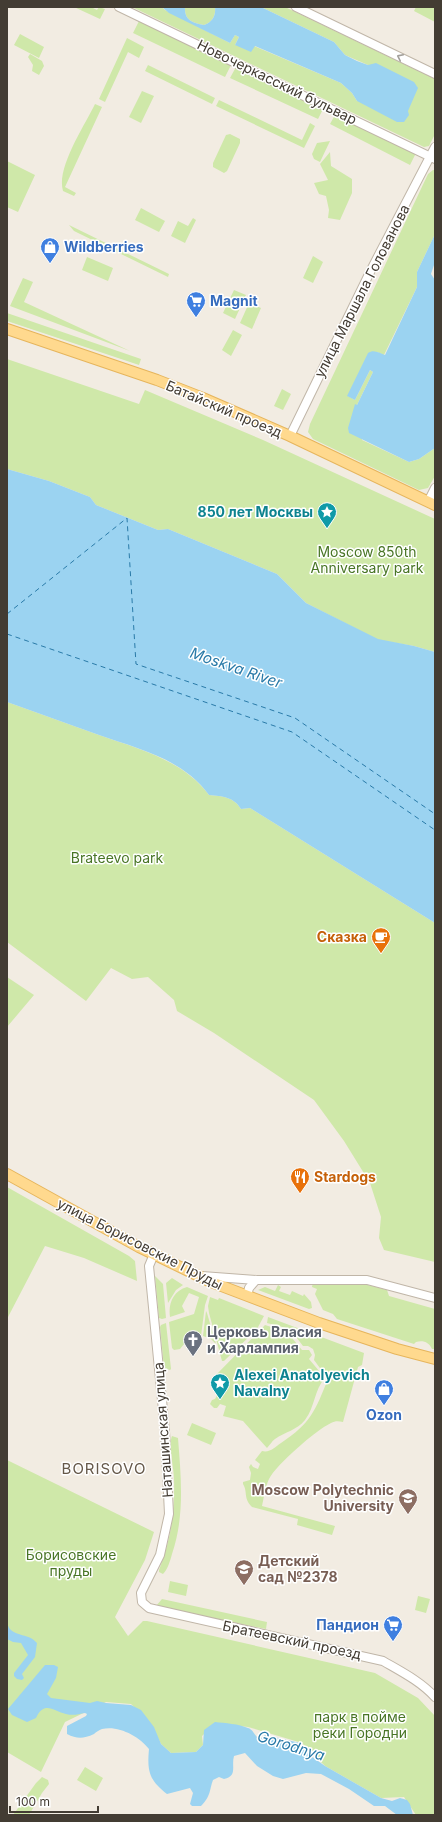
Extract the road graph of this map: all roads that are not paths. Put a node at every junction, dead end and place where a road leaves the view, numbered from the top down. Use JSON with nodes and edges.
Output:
{"nodes":[{"id":1,"x":119,"y":7,"type":"edge"},
{"id":2,"x":296,"y":7,"type":"edge"},
{"id":3,"x":435,"y":74,"type":"edge"},
{"id":4,"x":435,"y":147,"type":"edge"},
{"id":5,"x":433,"y":158,"type":"edge"},
{"id":6,"x":7,"y":329,"type":"edge"},
{"id":7,"x":290,"y":436,"type":"junction"},
{"id":8,"x":435,"y":488,"type":"edge"},
{"id":9,"x":432,"y":503,"type":"edge"},
{"id":10,"x":7,"y":1174,"type":"edge"},
{"id":11,"x":154,"y":1254,"type":"junction"},
{"id":12,"x":200,"y":1276,"type":"junction"},
{"id":13,"x":256,"y":1280,"type":"junction"},
{"id":14,"x":233,"y":1291,"type":"junction"},
{"id":15,"x":247,"y":1296,"type":"junction"},
{"id":16,"x":435,"y":1298,"type":"edge"},
{"id":17,"x":435,"y":1359,"type":"edge"},
{"id":18,"x":142,"y":1602,"type":"joint"},
{"id":19,"x":435,"y":1697,"type":"edge"}],
"edges":[{"from":1,"to":5,"type":"street","name":"Новочеркасский бульвар"},
{"from":3,"to":2,"type":"street","one_way":true},
{"from":4,"to":5,"type":"street","name":"улица Маршала Голованова"},
{"from":5,"to":7,"type":"street","name":"улица Маршала Голованова"},
{"from":6,"to":7,"type":"main road","name":"Батайский проезд"},
{"from":7,"to":9,"type":"main road","name":"Батайский проезд"},
{"from":8,"to":9,"type":"street"},
{"from":10,"to":11,"type":"main road","name":"улица Борисовские Пруды"},
{"from":11,"to":12,"type":"main road","name":"улица Борисовские Пруды"},
{"from":11,"to":18,"type":"street","name":"Наташинская улица"},
{"from":12,"to":13,"type":"street"},
{"from":12,"to":14,"type":"main road","name":"улица Борисовские Пруды"},
{"from":13,"to":14,"type":"street"},
{"from":13,"to":15,"type":"street"},
{"from":13,"to":16,"type":"street"},
{"from":14,"to":15,"type":"main road","name":"улица Борисовские Пруды"},
{"from":15,"to":17,"type":"main road","name":"улица Борисовские Пруды"},
{"from":18,"to":19,"type":"street","name":"Братеевский проезд"}]}
